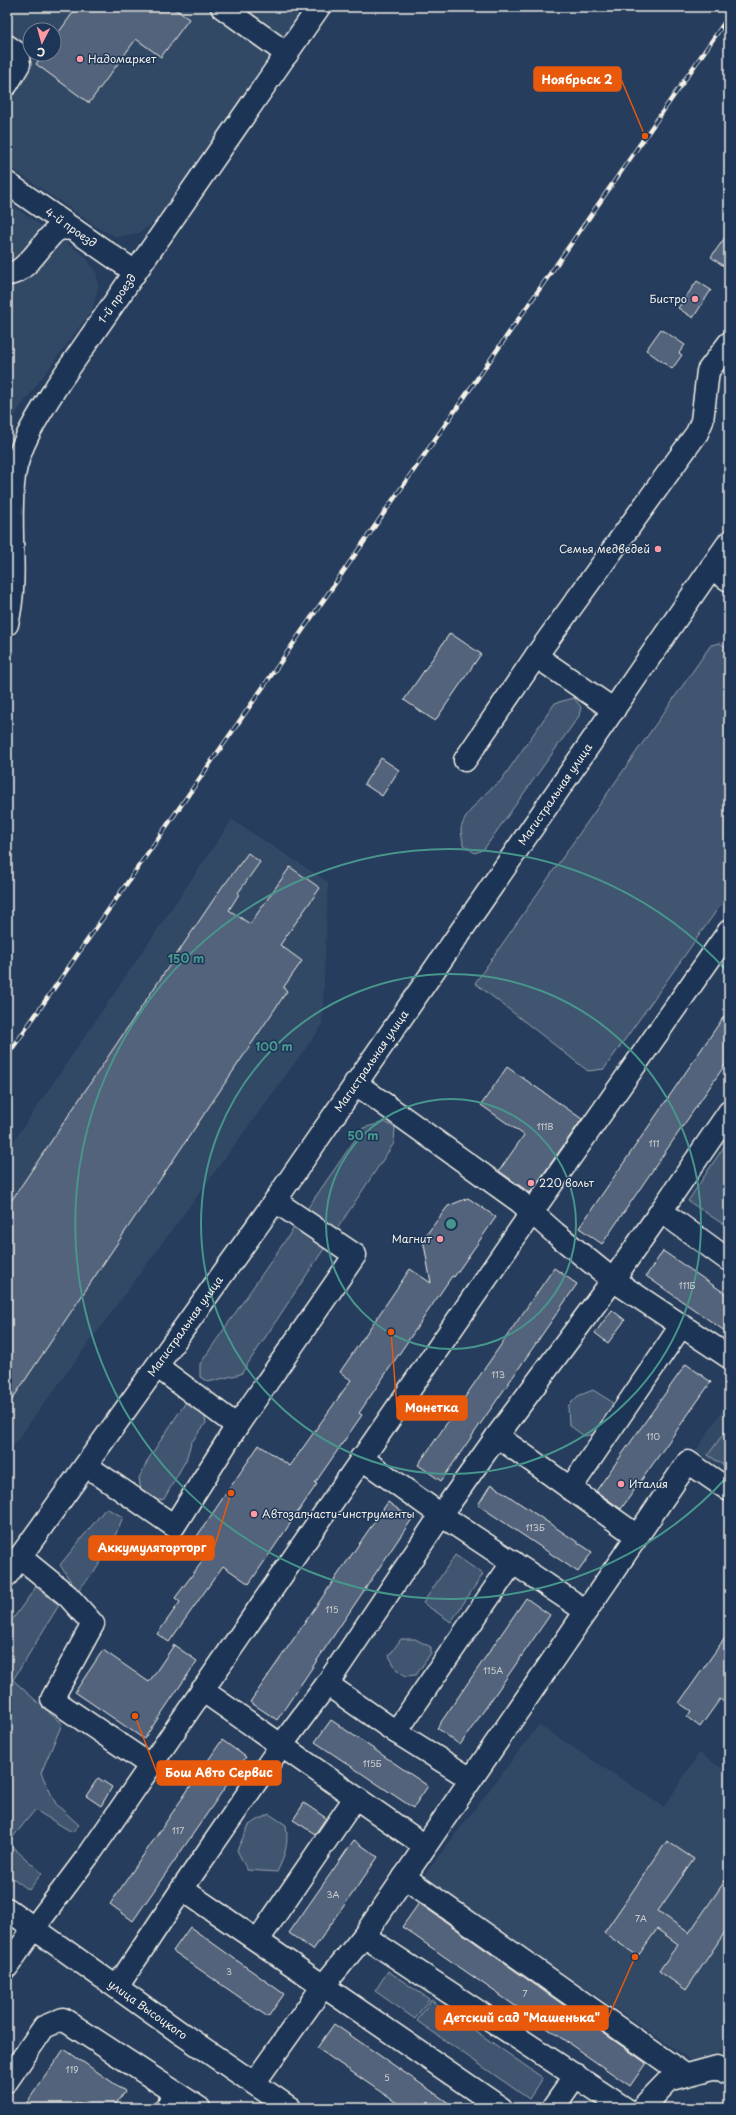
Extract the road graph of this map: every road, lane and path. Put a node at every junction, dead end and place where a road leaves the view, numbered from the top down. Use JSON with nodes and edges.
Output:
{"nodes":[{"id":1,"x":222,"y":7,"type":"edge"},
{"id":2,"x":320,"y":7,"type":"edge"},
{"id":3,"x":7,"y":46,"type":"edge"},
{"id":4,"x":287,"y":54,"type":"junction"},
{"id":5,"x":7,"y":84,"type":"edge"},
{"id":6,"x":7,"y":184,"type":"edge"},
{"id":7,"x":51,"y":224,"type":"junction"},
{"id":8,"x":135,"y":272,"type":"junction"},
{"id":9,"x":7,"y":274,"type":"edge"},
{"id":10,"x":729,"y":343,"type":"edge"},
{"id":11,"x":729,"y":542,"type":"edge"},
{"id":12,"x":711,"y":568,"type":"junction"},
{"id":13,"x":729,"y":580,"type":"edge"},
{"id":14,"x":10,"y":597,"type":"edge"},
{"id":15,"x":7,"y":624,"type":"edge"},
{"id":16,"x":536,"y":656,"type":"junction"},
{"id":17,"x":614,"y":710,"type":"junction"},
{"id":18,"x":465,"y":760,"type":"dead end"},
{"id":19,"x":726,"y":944,"type":"edge"},
{"id":20,"x":355,"y":1083,"type":"junction"},
{"id":21,"x":729,"y":1112,"type":"edge"},
{"id":22,"x":275,"y":1201,"type":"junction"},
{"id":23,"x":532,"y":1212,"type":"junction"},
{"id":24,"x":661,"y":1212,"type":"junction"},
{"id":25,"x":728,"y":1259,"type":"edge"},
{"id":26,"x":613,"y":1280,"type":"junction"},
{"id":27,"x":681,"y":1326,"type":"junction"},
{"id":28,"x":729,"y":1357,"type":"edge"},
{"id":29,"x":158,"y":1367,"type":"junction"},
{"id":30,"x":237,"y":1426,"type":"junction"},
{"id":31,"x":497,"y":1436,"type":"junction"},
{"id":32,"x":361,"y":1458,"type":"junction"},
{"id":33,"x":87,"y":1466,"type":"junction"},
{"id":34,"x":570,"y":1489,"type":"junction"},
{"id":35,"x":729,"y":1490,"type":"edge"},
{"id":36,"x":441,"y":1515,"type":"junction"},
{"id":37,"x":637,"y":1536,"type":"junction"},
{"id":38,"x":20,"y":1557,"type":"junction"},
{"id":39,"x":513,"y":1562,"type":"junction"},
{"id":40,"x":7,"y":1575,"type":"edge"},
{"id":41,"x":586,"y":1611,"type":"junction"},
{"id":42,"x":327,"y":1684,"type":"junction"},
{"id":43,"x":202,"y":1690,"type":"junction"},
{"id":44,"x":396,"y":1732,"type":"junction"},
{"id":45,"x":280,"y":1747,"type":"junction"},
{"id":46,"x":150,"y":1765,"type":"junction"},
{"id":47,"x":471,"y":1780,"type":"junction"},
{"id":48,"x":355,"y":1798,"type":"junction"},
{"id":49,"x":425,"y":1846,"type":"junction"},
{"id":50,"x":404,"y":1877,"type":"junction"},
{"id":51,"x":182,"y":1889,"type":"junction"},
{"id":52,"x":7,"y":1909,"type":"edge"},
{"id":53,"x":34,"y":1928,"type":"junction"},
{"id":54,"x":364,"y":1936,"type":"junction"},
{"id":55,"x":258,"y":1940,"type":"junction"},
{"id":56,"x":8,"y":1964,"type":"edge"},
{"id":57,"x":324,"y":1985,"type":"junction"},
{"id":58,"x":117,"y":1987,"type":"junction"},
{"id":59,"x":729,"y":2074,"type":"edge"},
{"id":60,"x":576,"y":2075,"type":"junction"},
{"id":61,"x":685,"y":2076,"type":"junction"},
{"id":62,"x":7,"y":2081,"type":"edge"},
{"id":63,"x":254,"y":2083,"type":"junction"},
{"id":64,"x":171,"y":2101,"type":"edge"},
{"id":65,"x":199,"y":2108,"type":"edge"},
{"id":66,"x":290,"y":2108,"type":"edge"},
{"id":67,"x":501,"y":2108,"type":"edge"},
{"id":68,"x":553,"y":2108,"type":"edge"},
{"id":69,"x":624,"y":2108,"type":"edge"},
{"id":70,"x":642,"y":2108,"type":"edge"}],
"edges":[{"from":1,"to":4,"type":"street"},
{"from":2,"to":4,"type":"street","name":"1-й проезд"},
{"from":3,"to":5,"type":"street"},
{"from":4,"to":8,"type":"street","name":"1-й проезд"},
{"from":6,"to":7,"type":"street","name":"4-й проезд"},
{"from":7,"to":8,"type":"street","name":"4-й проезд"},
{"from":7,"to":9,"type":"street"},
{"from":8,"to":14,"type":"street","name":"1-й проезд"},
{"from":10,"to":16,"type":"street"},
{"from":11,"to":12,"type":"street","name":"Магистральная улица"},
{"from":12,"to":13,"type":"street"},
{"from":12,"to":17,"type":"street","name":"Магистральная улица"},
{"from":14,"to":15,"type":"street","name":"1-й проезд"},
{"from":16,"to":17,"type":"street"},
{"from":16,"to":18,"type":"street"},
{"from":17,"to":20,"type":"street","name":"Магистральная улица"},
{"from":19,"to":23,"type":"street"},
{"from":20,"to":22,"type":"street","name":"Магистральная улица"},
{"from":20,"to":23,"type":"street"},
{"from":21,"to":24,"type":"street"},
{"from":22,"to":29,"type":"street","name":"Магистральная улица"},
{"from":22,"to":30,"type":"street"},
{"from":23,"to":26,"type":"street"},
{"from":23,"to":32,"type":"street"},
{"from":24,"to":25,"type":"street"},
{"from":24,"to":26,"type":"street"},
{"from":26,"to":27,"type":"street"},
{"from":26,"to":31,"type":"street"},
{"from":27,"to":28,"type":"street"},
{"from":27,"to":34,"type":"street"},
{"from":29,"to":30,"type":"street"},
{"from":29,"to":33,"type":"street","name":"Магистральная улица"},
{"from":30,"to":33,"type":"street"},
{"from":31,"to":34,"type":"street"},
{"from":31,"to":36,"type":"street"},
{"from":32,"to":36,"type":"street"},
{"from":32,"to":43,"type":"street"},
{"from":33,"to":38,"type":"street","name":"Магистральная улица"},
{"from":34,"to":37,"type":"street"},
{"from":35,"to":37,"type":"street"},
{"from":36,"to":39,"type":"street"},
{"from":36,"to":42,"type":"street"},
{"from":37,"to":41,"type":"street"},
{"from":38,"to":40,"type":"street","name":"Магистральная улица"},
{"from":38,"to":46,"type":"street"},
{"from":39,"to":41,"type":"street"},
{"from":39,"to":44,"type":"street"},
{"from":41,"to":47,"type":"street"},
{"from":42,"to":44,"type":"street"},
{"from":42,"to":45,"type":"street"},
{"from":43,"to":45,"type":"street"},
{"from":43,"to":46,"type":"street"},
{"from":44,"to":47,"type":"street"},
{"from":45,"to":48,"type":"street"},
{"from":45,"to":51,"type":"street"},
{"from":46,"to":53,"type":"street"},
{"from":47,"to":49,"type":"street"},
{"from":48,"to":49,"type":"street"},
{"from":48,"to":55,"type":"street"},
{"from":49,"to":50,"type":"street"},
{"from":50,"to":54,"type":"street"},
{"from":50,"to":61,"type":"street"},
{"from":51,"to":55,"type":"street"},
{"from":51,"to":58,"type":"street"},
{"from":52,"to":53,"type":"street","name":"улица Высоцкого"},
{"from":53,"to":56,"type":"street"},
{"from":53,"to":58,"type":"street","name":"улица Высоцкого"},
{"from":54,"to":57,"type":"street"},
{"from":54,"to":60,"type":"street"},
{"from":55,"to":57,"type":"street"},
{"from":57,"to":63,"type":"street"},
{"from":57,"to":67,"type":"street"},
{"from":58,"to":63,"type":"street","name":"улица Высоцкого"},
{"from":59,"to":61,"type":"street"},
{"from":60,"to":68,"type":"street"},
{"from":60,"to":69,"type":"street"},
{"from":61,"to":70,"type":"street"},
{"from":62,"to":64,"type":"street"},
{"from":63,"to":66,"type":"street","name":"улица Высоцкого"},
{"from":64,"to":65,"type":"street"}]}
